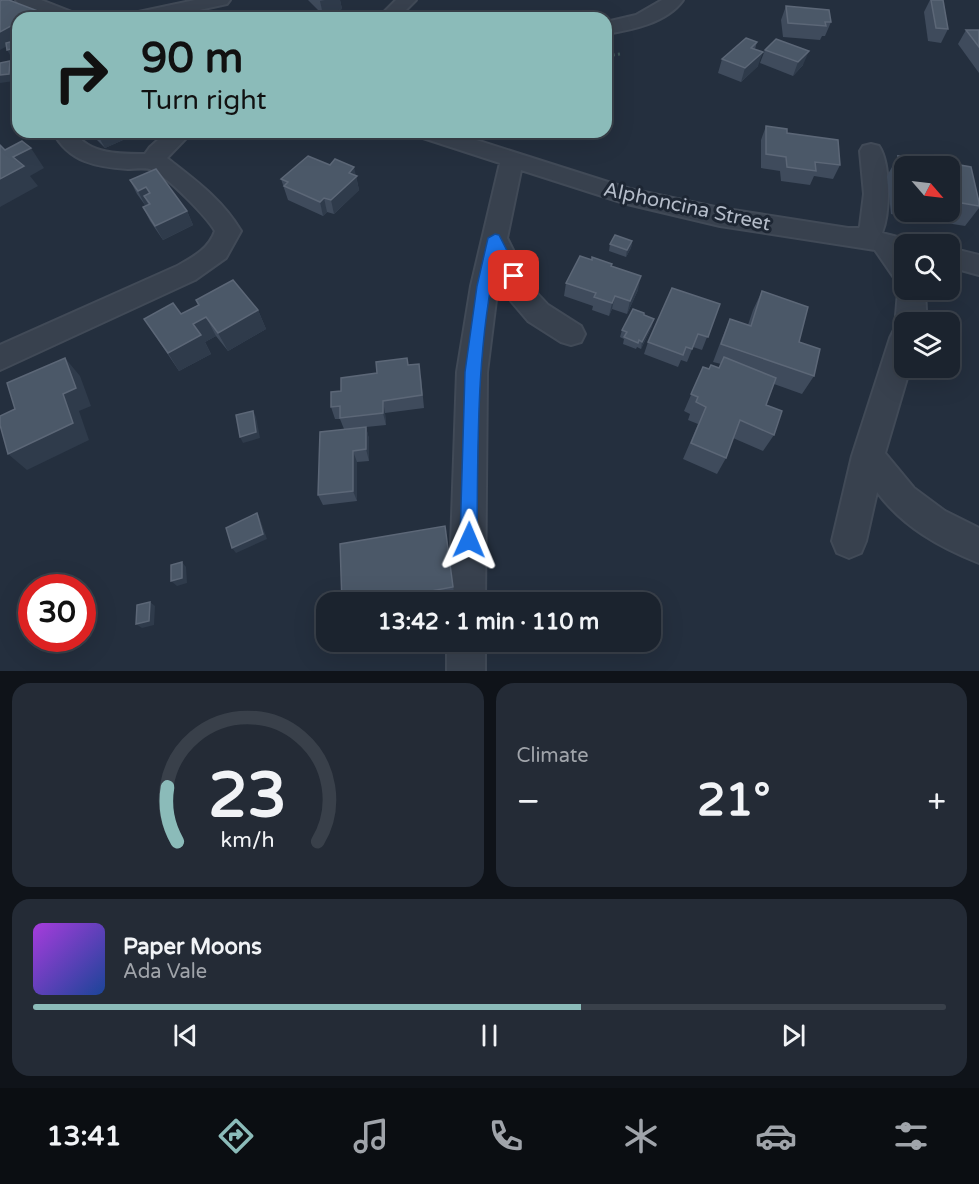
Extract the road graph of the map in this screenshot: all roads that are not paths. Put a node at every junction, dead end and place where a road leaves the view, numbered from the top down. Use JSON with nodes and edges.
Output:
{"nodes":[{"id":1,"x":25,"y":0,"type":"edge"},
{"id":2,"x":221,"y":0,"type":"edge"},
{"id":3,"x":407,"y":0,"type":"edge"},
{"id":4,"x":674,"y":0,"type":"edge"},
{"id":5,"x":54,"y":12,"type":"edge"},
{"id":6,"x":164,"y":12,"type":"edge"},
{"id":7,"x":394,"y":12,"type":"edge"},
{"id":8,"x":612,"y":27,"type":"edge"},
{"id":9,"x":67,"y":138,"type":"edge"},
{"id":10,"x":174,"y":138,"type":"edge"},
{"id":11,"x":446,"y":138,"type":"edge"},
{"id":12,"x":872,"y":151,"type":"dead end"},
{"id":13,"x":512,"y":160,"type":"junction"},
{"id":14,"x":158,"y":162,"type":"junction"},
{"id":15,"x":495,"y":238,"type":"junction"},
{"id":16,"x":884,"y":243,"type":"edge"},
{"id":17,"x":894,"y":258,"type":"edge"},
{"id":18,"x":960,"y":260,"type":"edge"},
{"id":19,"x":979,"y":265,"type":"edge"},
{"id":20,"x":571,"y":334,"type":"dead end"},
{"id":21,"x":0,"y":358,"type":"edge"},
{"id":22,"x":894,"y":371,"type":"edge"},
{"id":23,"x":868,"y":456,"type":"junction"},
{"id":24,"x":849,"y":541,"type":"dead end"},
{"id":25,"x":979,"y":546,"type":"edge"},
{"id":26,"x":467,"y":592,"type":"edge"},
{"id":27,"x":466,"y":652,"type":"edge"},
{"id":28,"x":466,"y":671,"type":"edge"}],
"edges":[{"from":1,"to":5,"type":"street"},
{"from":2,"to":6,"type":"street"},
{"from":3,"to":7,"type":"street"},
{"from":4,"to":8,"type":"street"},
{"from":9,"to":14,"type":"street"},
{"from":10,"to":14,"type":"street"},
{"from":11,"to":13,"type":"street","name":"Alphoncina Street"},
{"from":12,"to":16,"type":"street"},
{"from":13,"to":15,"type":"street"},
{"from":13,"to":16,"type":"street","name":"Alphoncina Street"},
{"from":14,"to":21,"type":"street"},
{"from":15,"to":20,"type":"street"},
{"from":15,"to":26,"type":"street"},
{"from":16,"to":17,"type":"street"},
{"from":18,"to":19,"type":"street"},
{"from":22,"to":23,"type":"street"},
{"from":23,"to":24,"type":"street"},
{"from":23,"to":25,"type":"street"},
{"from":27,"to":28,"type":"street"}]}
